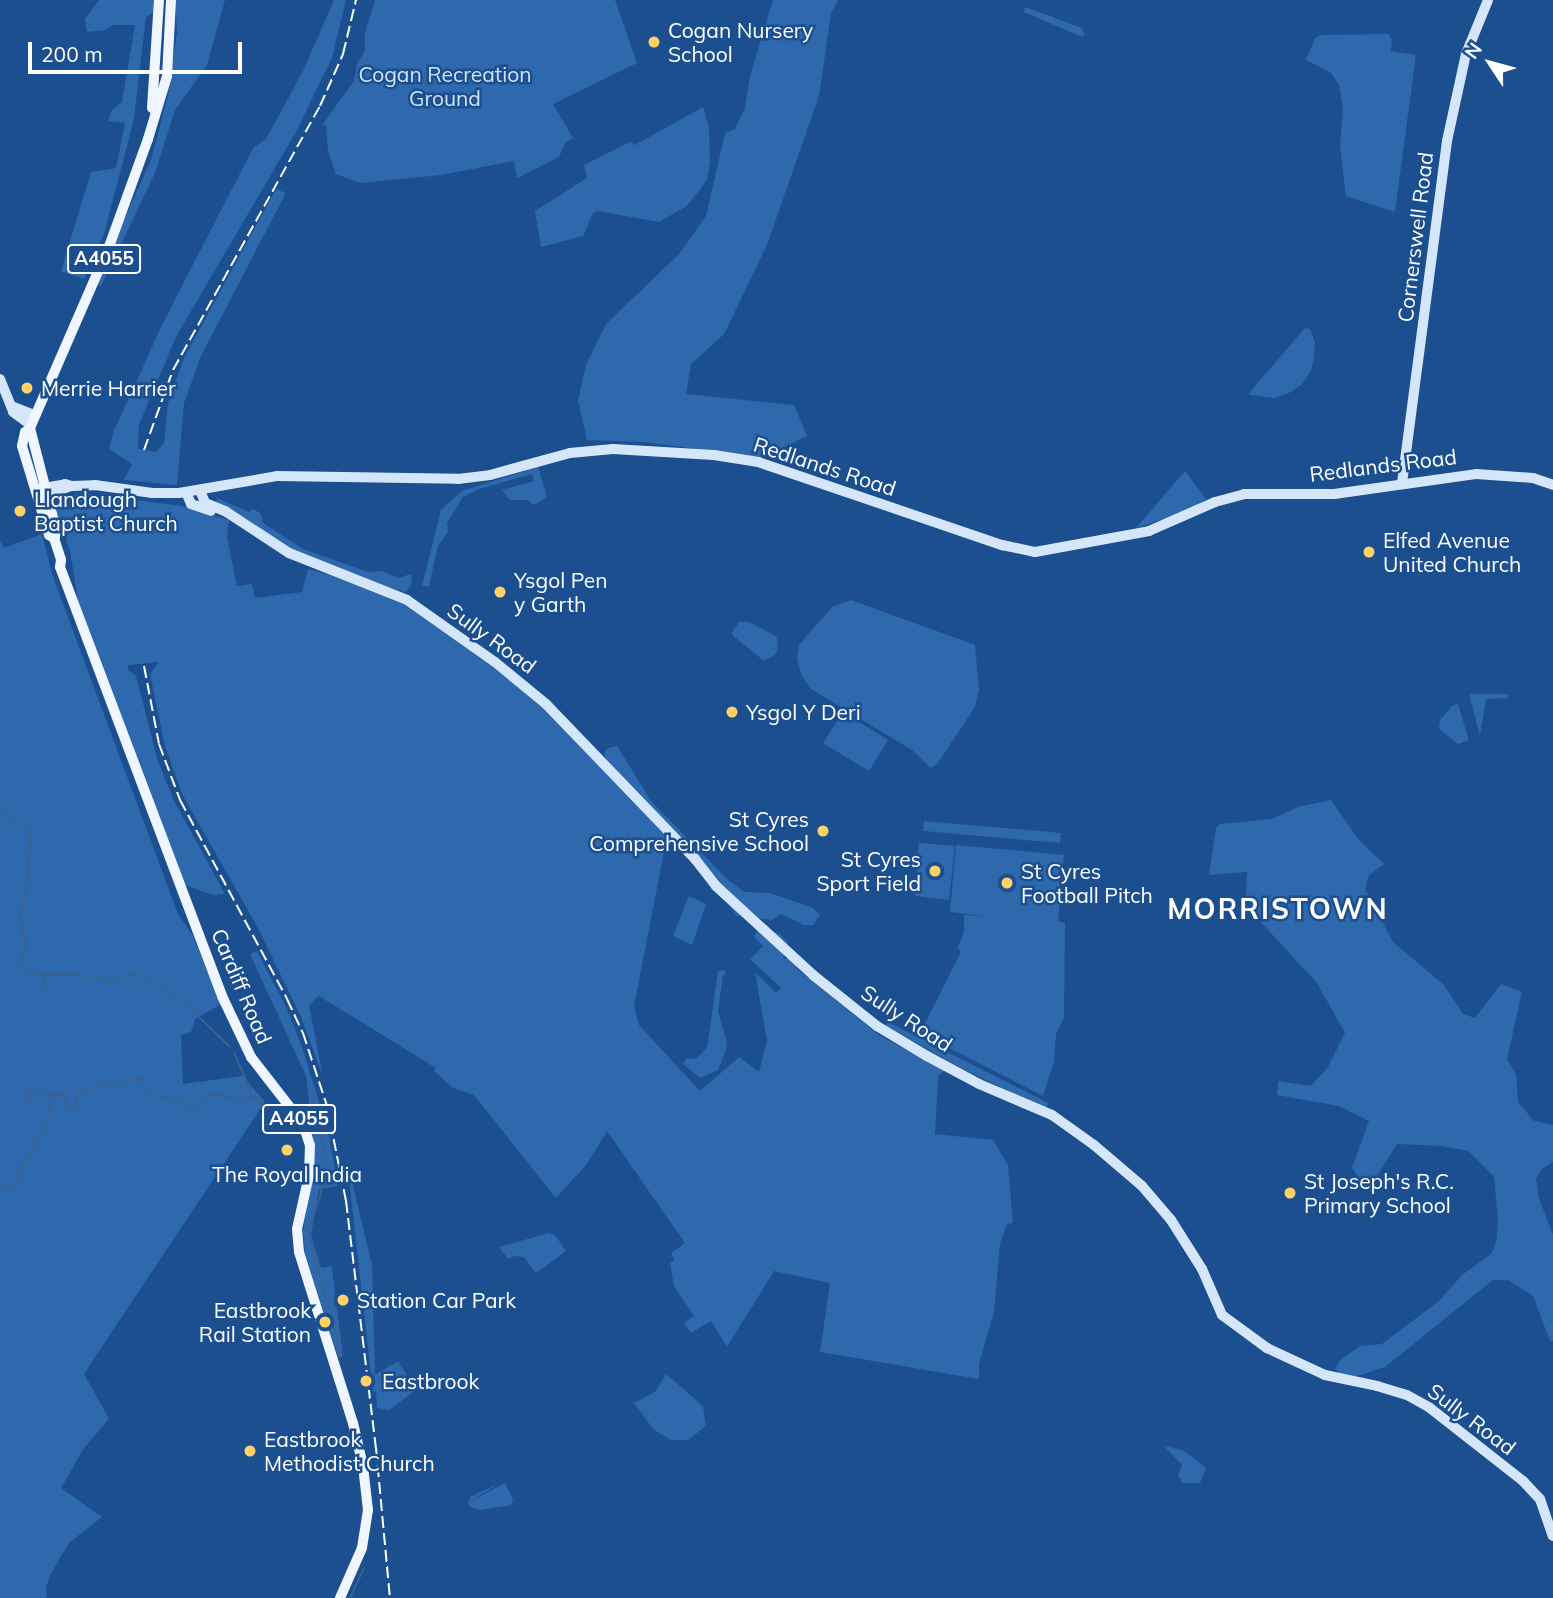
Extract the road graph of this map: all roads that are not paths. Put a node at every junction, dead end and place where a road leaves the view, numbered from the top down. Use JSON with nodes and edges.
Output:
{"nodes":[{"id":1,"x":159,"y":0,"type":"edge"},
{"id":2,"x":171,"y":0,"type":"edge"},
{"id":3,"x":1488,"y":0,"type":"edge"},
{"id":4,"x":149,"y":139,"type":"junction"},
{"id":5,"x":0,"y":379,"type":"edge"},
{"id":6,"x":11,"y":406,"type":"junction"},
{"id":7,"x":18,"y":418,"type":"junction"},
{"id":8,"x":32,"y":423,"type":"junction"},
{"id":9,"x":22,"y":446,"type":"junction"},
{"id":10,"x":1402,"y":483,"type":"junction"},
{"id":11,"x":1553,"y":485,"type":"edge"},
{"id":12,"x":200,"y":490,"type":"junction"},
{"id":13,"x":41,"y":492,"type":"junction"},
{"id":14,"x":186,"y":492,"type":"junction"},
{"id":15,"x":229,"y":516,"type":"junction"},
{"id":16,"x":1553,"y":1536,"type":"edge"},
{"id":17,"x":340,"y":1598,"type":"edge"}],
"edges":[{"from":1,"to":4,"type":"main road","number":"A4055"},
{"from":2,"to":4,"type":"main road","number":"A4055"},
{"from":3,"to":10,"type":"street","name":"Cornerswell Road"},
{"from":4,"to":8,"type":"main road","number":"A4055"},
{"from":5,"to":6,"type":"street"},
{"from":6,"to":7,"type":"street"},
{"from":6,"to":8,"type":"street"},
{"from":7,"to":8,"type":"street"},
{"from":7,"to":9,"type":"street"},
{"from":8,"to":9,"type":"main road","number":"A4055"},
{"from":8,"to":13,"type":"main road","name":"Cardiff Road","number":"A4055"},
{"from":9,"to":13,"type":"main road","name":"Cardiff Road","number":"A4055"},
{"from":10,"to":11,"type":"street","name":"Redlands Road"},
{"from":10,"to":12,"type":"street","name":"Redlands Road"},
{"from":12,"to":14,"type":"street","name":"Redlands Road"},
{"from":12,"to":15,"type":"street","name":"Sully Road"},
{"from":13,"to":14,"type":"street","name":"Redlands Road"},
{"from":13,"to":17,"type":"main road","name":"Cardiff Road","number":"A4055"},
{"from":14,"to":15,"type":"street","name":"Sully Road"},
{"from":15,"to":16,"type":"street","name":"Sully Road"}]}
